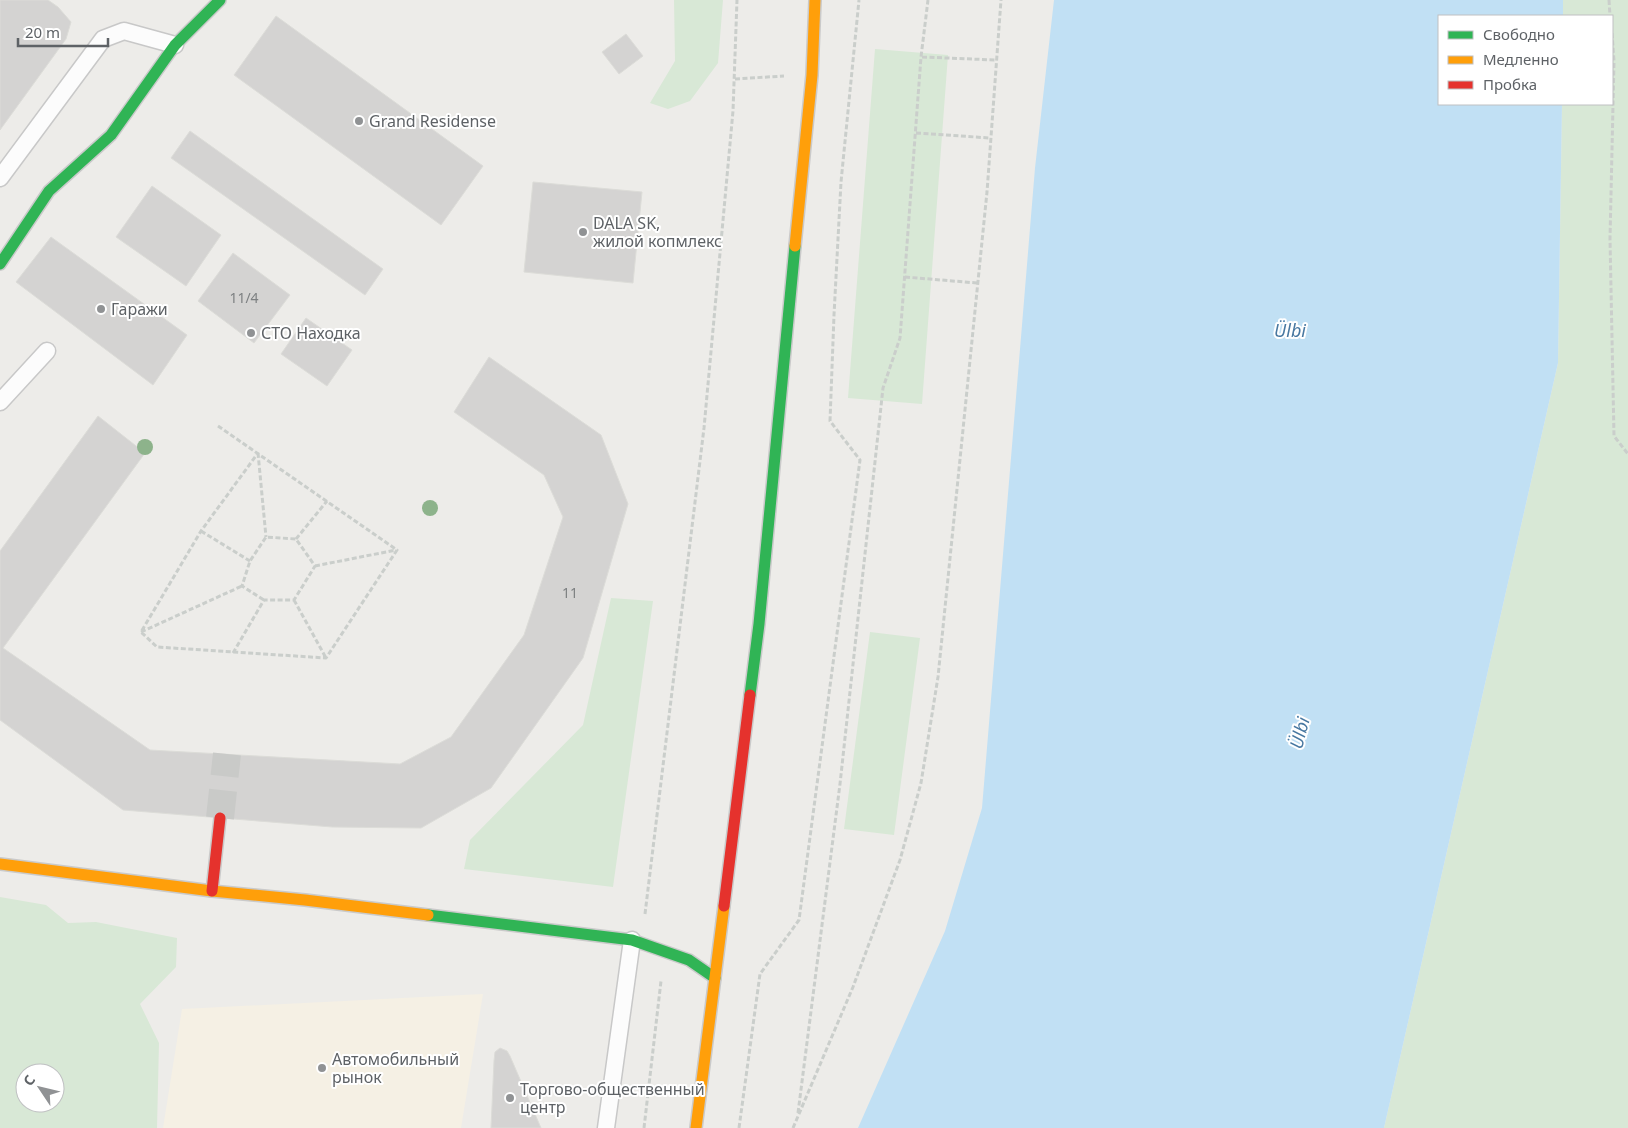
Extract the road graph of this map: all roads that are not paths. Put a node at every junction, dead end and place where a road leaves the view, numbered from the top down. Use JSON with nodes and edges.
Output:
{"nodes":[{"id":1,"x":220,"y":0,"type":"edge"},
{"id":2,"x":815,"y":0,"type":"edge"},
{"id":3,"x":175,"y":45,"type":"junction"},
{"id":4,"x":0,"y":178,"type":"edge"},
{"id":5,"x":0,"y":264,"type":"edge"},
{"id":6,"x":47,"y":352,"type":"dead end"},
{"id":7,"x":0,"y":402,"type":"edge"},
{"id":8,"x":220,"y":818,"type":"tunnel mouth"},
{"id":9,"x":0,"y":864,"type":"edge"},
{"id":10,"x":212,"y":891,"type":"junction"},
{"id":11,"x":632,"y":940,"type":"junction"},
{"id":12,"x":715,"y":978,"type":"junction"},
{"id":13,"x":606,"y":1128,"type":"edge"},
{"id":14,"x":696,"y":1128,"type":"edge"}],
"edges":[{"from":1,"to":3,"type":"street"},
{"from":2,"to":12,"type":"street"},
{"from":3,"to":4,"type":"lane"},
{"from":3,"to":5,"type":"street"},
{"from":6,"to":7,"type":"lane"},
{"from":8,"to":10,"type":"street"},
{"from":9,"to":10,"type":"street"},
{"from":10,"to":11,"type":"street"},
{"from":11,"to":12,"type":"street"},
{"from":11,"to":13,"type":"lane"},
{"from":12,"to":14,"type":"street"}]}
